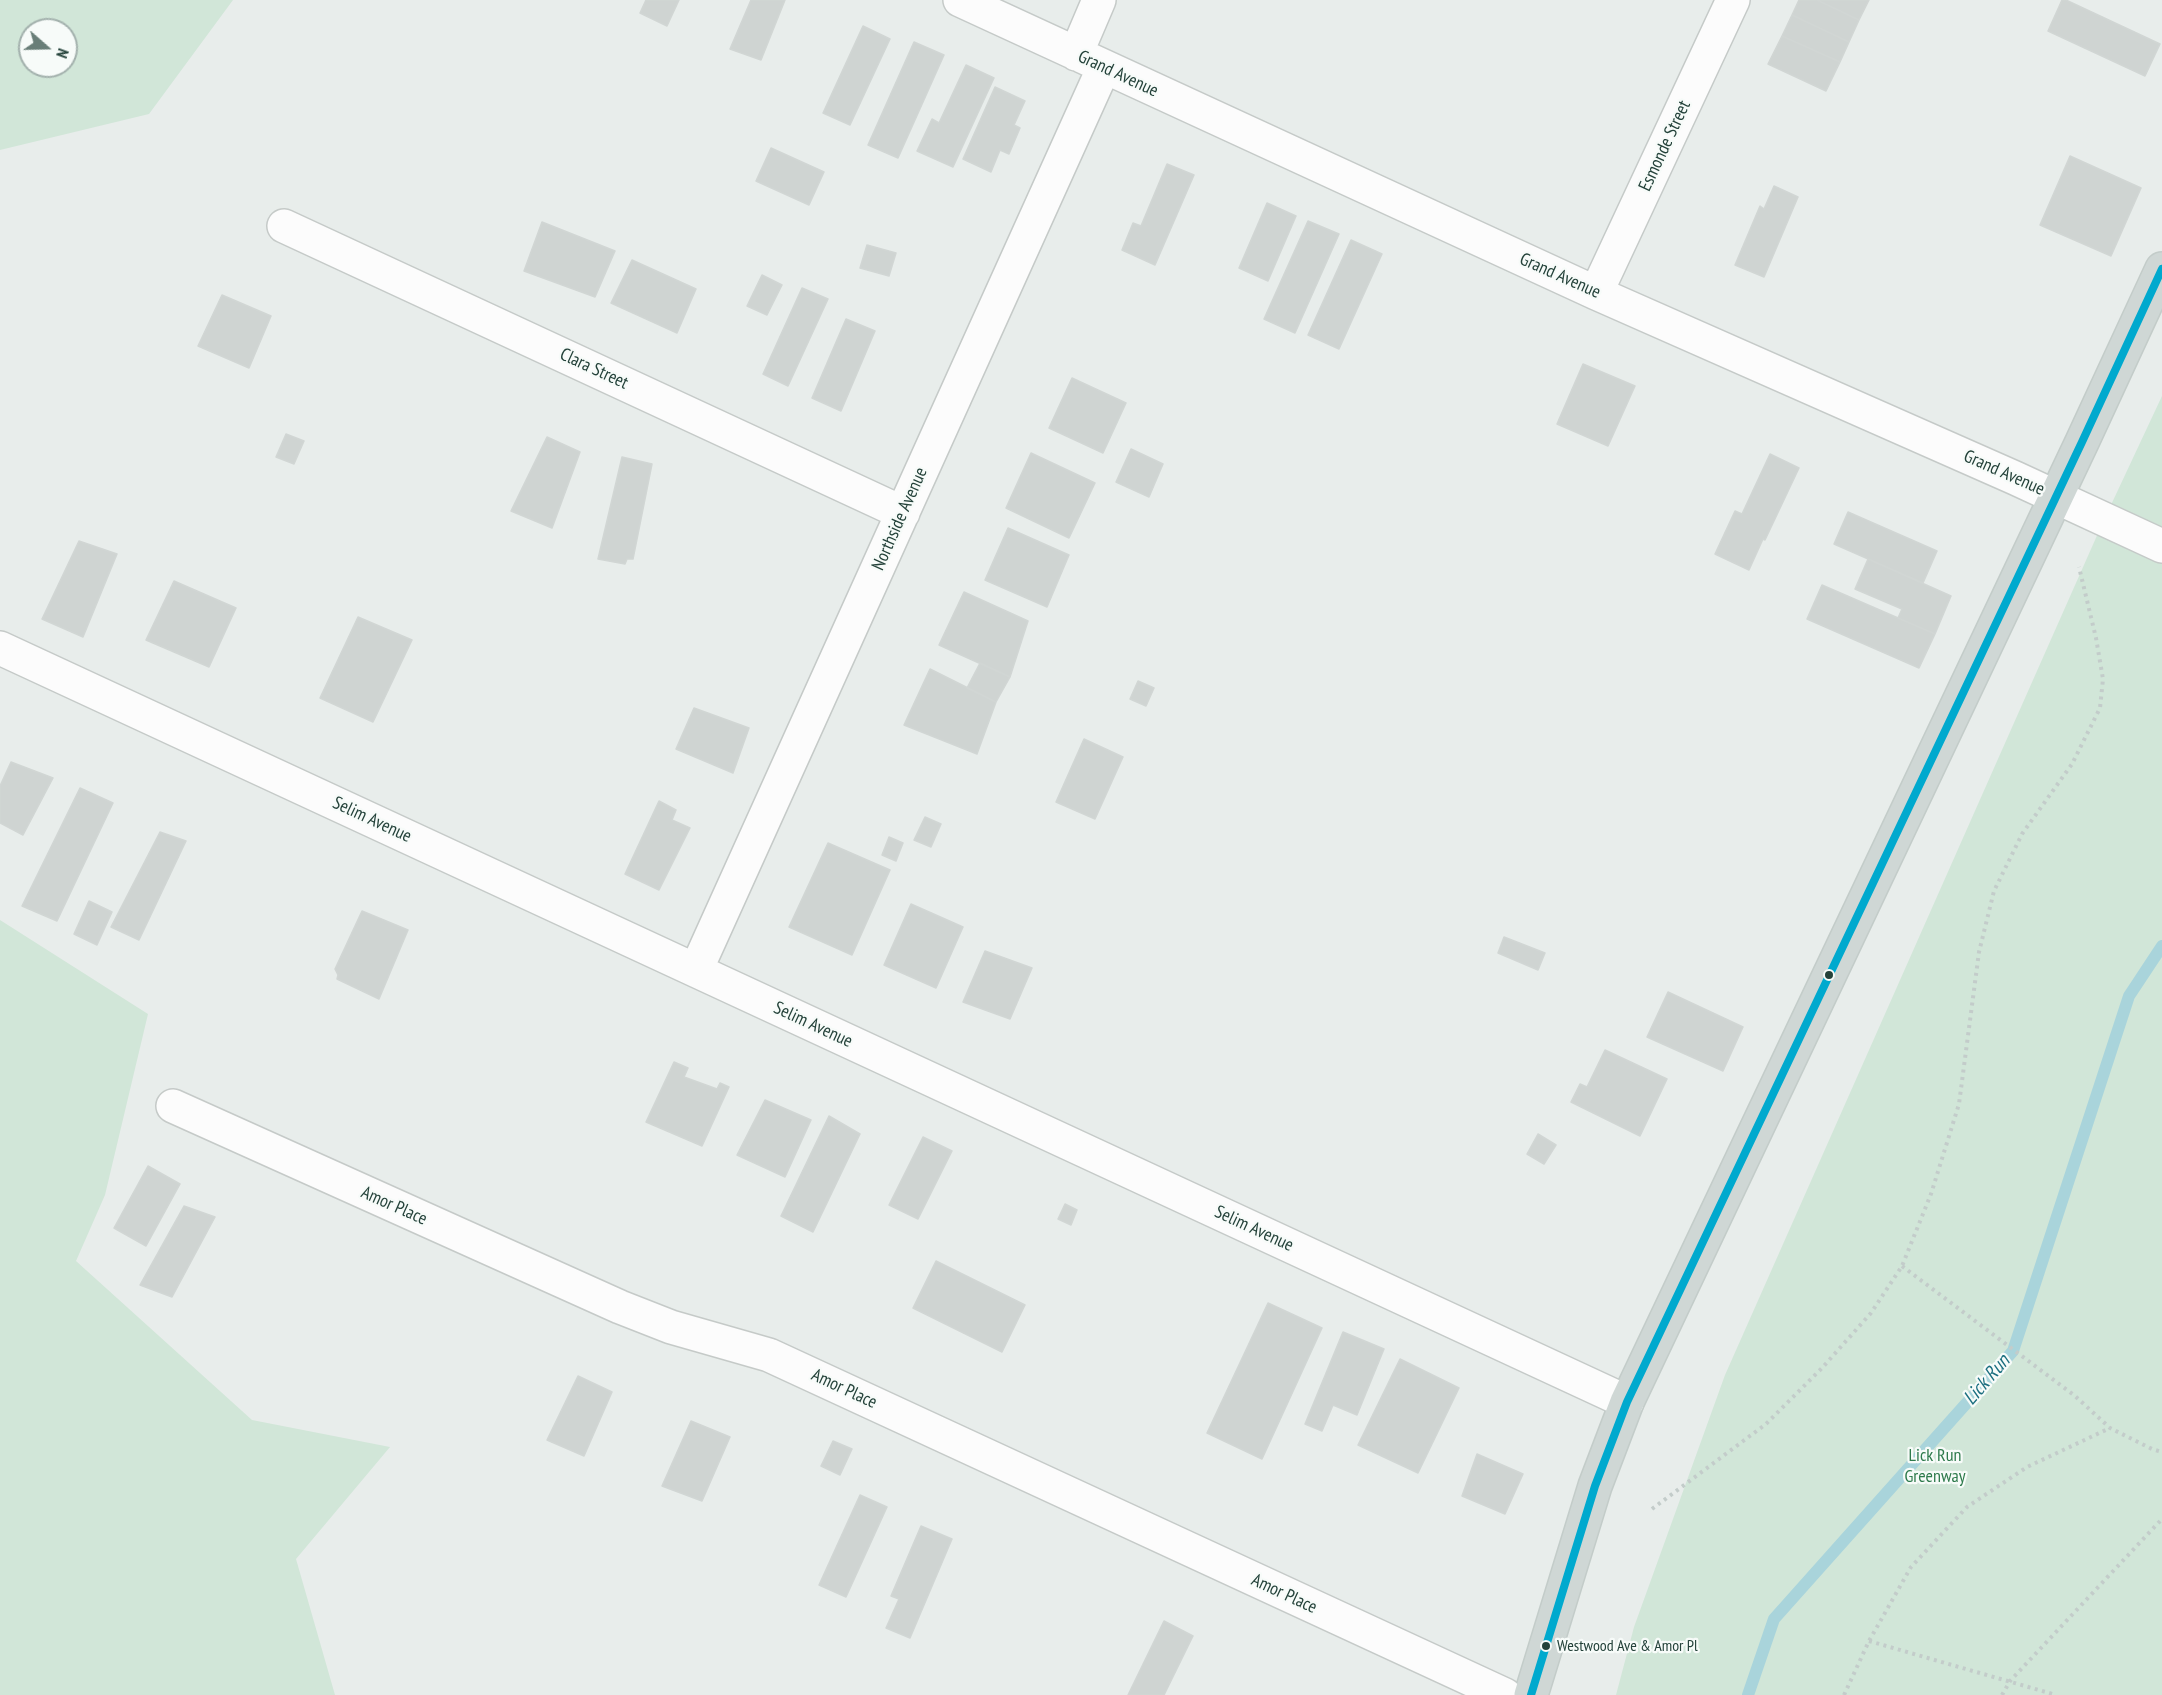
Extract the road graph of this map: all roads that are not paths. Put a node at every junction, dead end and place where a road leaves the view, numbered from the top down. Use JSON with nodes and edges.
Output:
{"nodes":[{"id":1,"x":960,"y":0,"type":"edge"},
{"id":2,"x":1099,"y":0,"type":"edge"},
{"id":3,"x":1733,"y":0,"type":"edge"},
{"id":4,"x":1090,"y":61,"type":"junction"},
{"id":5,"x":284,"y":226,"type":"dead end"},
{"id":6,"x":2162,"y":268,"type":"edge"},
{"id":7,"x":1596,"y":293,"type":"junction"},
{"id":8,"x":2056,"y":497,"type":"junction"},
{"id":9,"x":903,"y":513,"type":"junction"},
{"id":10,"x":2162,"y":546,"type":"edge"},
{"id":11,"x":0,"y":648,"type":"edge"},
{"id":12,"x":696,"y":970,"type":"junction"},
{"id":13,"x":173,"y":1106,"type":"dead end"},
{"id":14,"x":1627,"y":1402,"type":"junction"},
{"id":15,"x":1504,"y":1695,"type":"edge"},
{"id":16,"x":1532,"y":1695,"type":"edge"}],
"edges":[{"from":1,"to":4,"type":"street","name":"Grand Avenue"},
{"from":2,"to":4,"type":"street","name":"Northside Avenue"},
{"from":3,"to":7,"type":"street","name":"Esmonde Street"},
{"from":4,"to":7,"type":"street","name":"Grand Avenue"},
{"from":4,"to":9,"type":"street","name":"Northside Avenue"},
{"from":5,"to":9,"type":"street","name":"Clara Street"},
{"from":6,"to":8,"type":"main road"},
{"from":7,"to":8,"type":"street","name":"Grand Avenue"},
{"from":8,"to":10,"type":"street","name":"Grand Avenue"},
{"from":8,"to":14,"type":"main road"},
{"from":9,"to":12,"type":"street","name":"Northside Avenue"},
{"from":11,"to":12,"type":"street","name":"Selim Avenue"},
{"from":12,"to":14,"type":"street","name":"Selim Avenue"},
{"from":13,"to":15,"type":"street","name":"Amor Place"},
{"from":14,"to":16,"type":"main road"}]}
